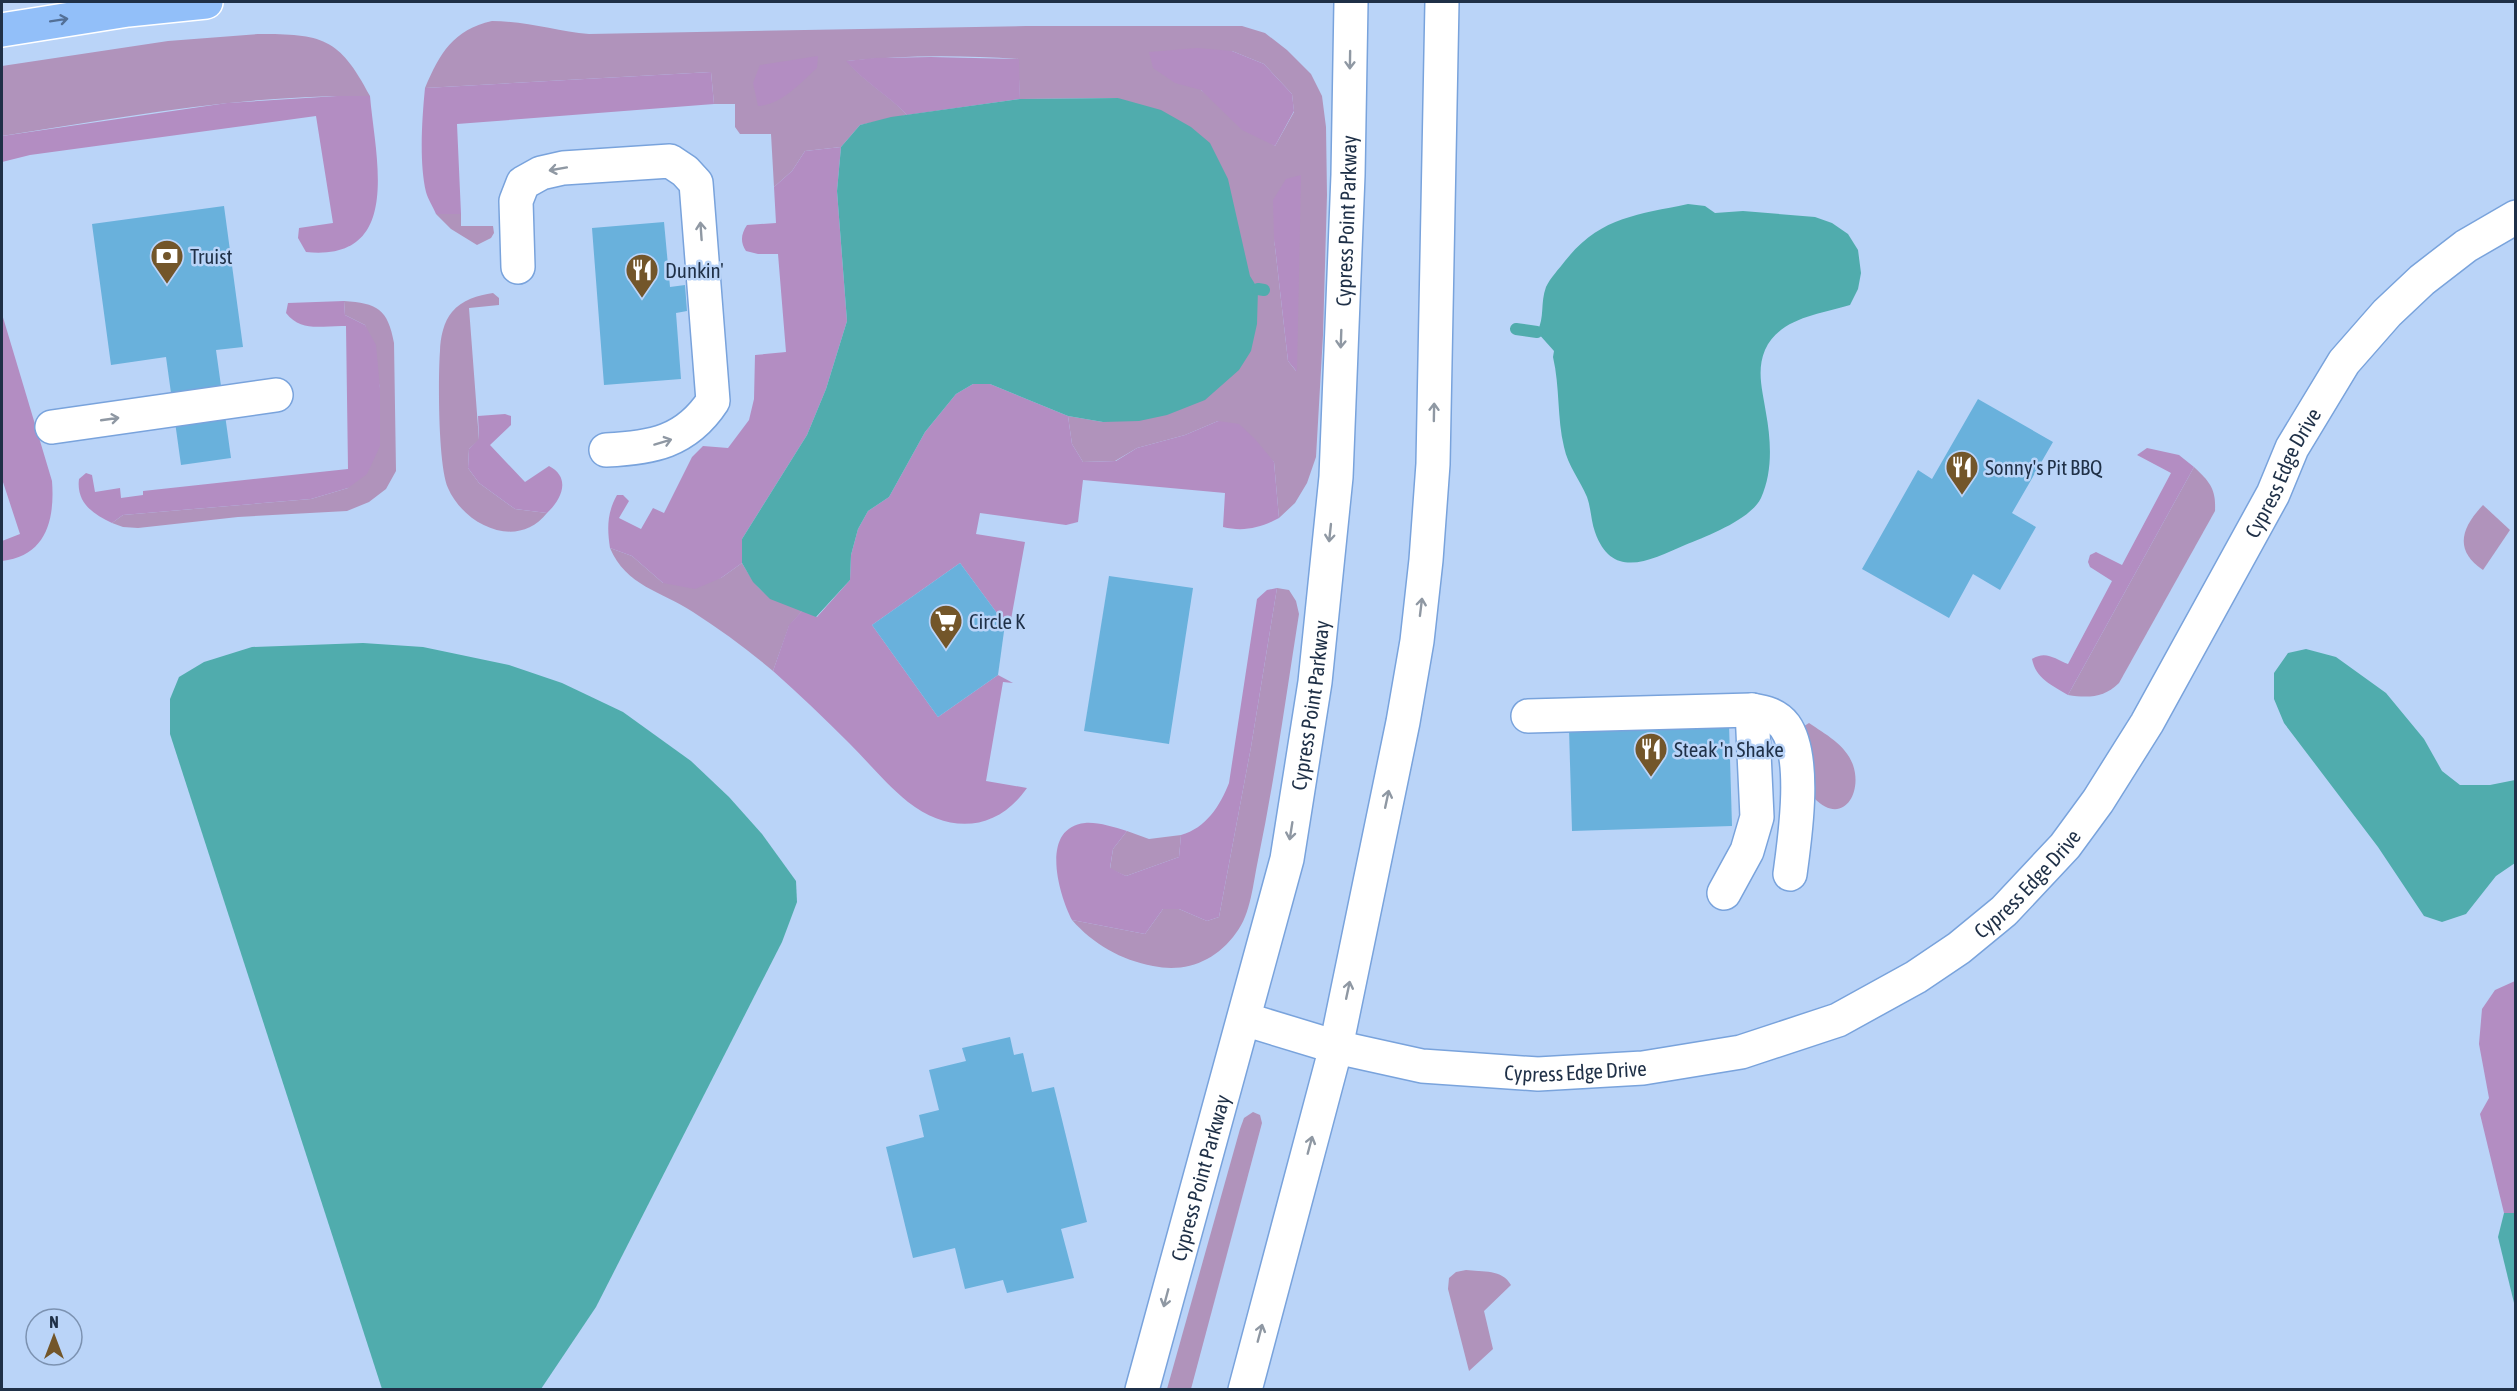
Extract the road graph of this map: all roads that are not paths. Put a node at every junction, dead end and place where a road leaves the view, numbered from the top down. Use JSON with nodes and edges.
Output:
{"nodes":[{"id":1,"x":206,"y":2,"type":"edge"},
{"id":2,"x":1351,"y":2,"type":"edge"},
{"id":3,"x":1442,"y":2,"type":"edge"},
{"id":4,"x":138,"y":6,"type":"edge"},
{"id":5,"x":2,"y":30,"type":"edge"},
{"id":6,"x":2516,"y":217,"type":"edge"},
{"id":7,"x":518,"y":267,"type":"dead end"},
{"id":8,"x":276,"y":395,"type":"dead end"},
{"id":9,"x":52,"y":427,"type":"dead end"},
{"id":10,"x":606,"y":450,"type":"dead end"},
{"id":11,"x":1752,"y":710,"type":"junction"},
{"id":12,"x":1528,"y":716,"type":"dead end"},
{"id":13,"x":1790,"y":874,"type":"dead end"},
{"id":14,"x":1724,"y":893,"type":"dead end"},
{"id":15,"x":1244,"y":1019,"type":"junction"},
{"id":16,"x":1336,"y":1047,"type":"junction"},
{"id":17,"x":1142,"y":1389,"type":"edge"},
{"id":18,"x":1245,"y":1389,"type":"edge"}],
"edges":[{"from":1,"to":4,"type":"main road"},
{"from":2,"to":15,"type":"street","name":"Cypress Point Parkway","one_way":true},
{"from":16,"to":3,"type":"street","one_way":true},
{"from":5,"to":4,"type":"main road","one_way":true},
{"from":6,"to":16,"type":"street","name":"Cypress Edge Drive"},
{"from":10,"to":7,"type":"street","one_way":true},
{"from":9,"to":8,"type":"street","one_way":true},
{"from":11,"to":12,"type":"street"},
{"from":11,"to":13,"type":"street"},
{"from":11,"to":14,"type":"street"},
{"from":15,"to":16,"type":"street","name":"Cypress Edge Drive"},
{"from":15,"to":17,"type":"street","name":"Cypress Point Parkway","one_way":true},
{"from":18,"to":16,"type":"street","one_way":true}]}
